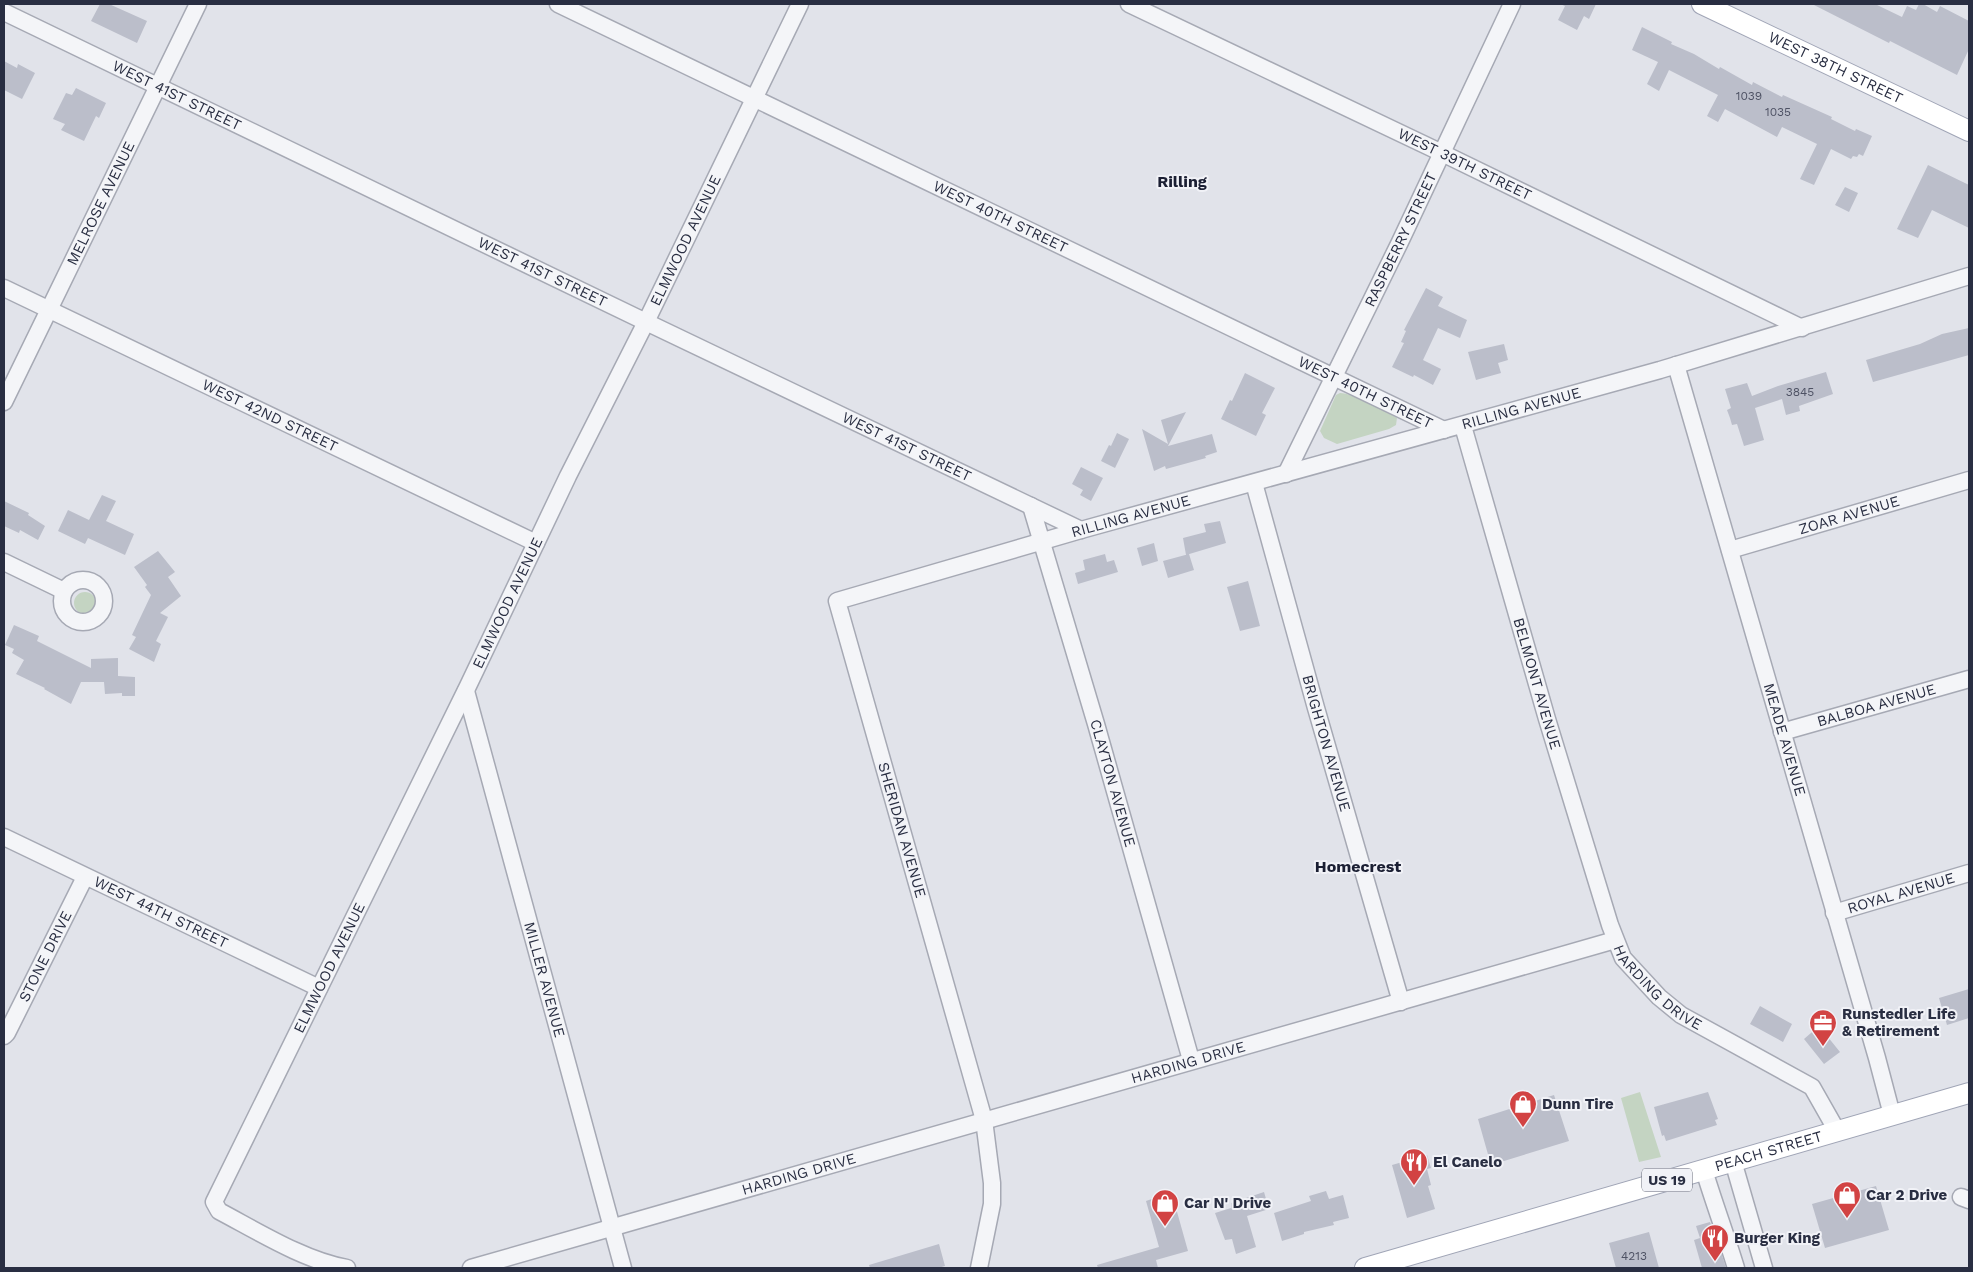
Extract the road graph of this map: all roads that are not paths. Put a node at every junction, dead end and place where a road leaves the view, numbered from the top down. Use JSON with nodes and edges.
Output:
{"nodes":[{"id":1,"x":198,"y":4,"type":"edge"},
{"id":2,"x":558,"y":4,"type":"edge"},
{"id":3,"x":800,"y":4,"type":"edge"},
{"id":4,"x":1129,"y":4,"type":"edge"},
{"id":5,"x":1512,"y":4,"type":"edge"},
{"id":6,"x":1702,"y":4,"type":"edge"},
{"id":7,"x":4,"y":12,"type":"edge"},
{"id":8,"x":158,"y":86,"type":"junction"},
{"id":9,"x":754,"y":97,"type":"junction"},
{"id":10,"x":1969,"y":131,"type":"edge"},
{"id":11,"x":1442,"y":153,"type":"junction"},
{"id":12,"x":1969,"y":276,"type":"edge"},
{"id":13,"x":4,"y":288,"type":"edge"},
{"id":14,"x":48,"y":310,"type":"junction"},
{"id":15,"x":646,"y":322,"type":"junction"},
{"id":16,"x":1802,"y":328,"type":"junction"},
{"id":17,"x":1676,"y":365,"type":"junction"},
{"id":18,"x":1334,"y":377,"type":"junction"},
{"id":19,"x":4,"y":402,"type":"edge"},
{"id":20,"x":1463,"y":426,"type":"junction"},
{"id":21,"x":1444,"y":430,"type":"junction"},
{"id":22,"x":1286,"y":474,"type":"junction"},
{"id":23,"x":1969,"y":480,"type":"edge"},
{"id":24,"x":1254,"y":483,"type":"junction"},
{"id":25,"x":1031,"y":506,"type":"junction"},
{"id":26,"x":1081,"y":530,"type":"junction"},
{"id":27,"x":1042,"y":541,"type":"junction"},
{"id":28,"x":536,"y":543,"type":"junction"},
{"id":29,"x":1730,"y":550,"type":"junction"},
{"id":30,"x":4,"y":562,"type":"edge"},
{"id":31,"x":64,"y":591,"type":"dead end"},
{"id":32,"x":1969,"y":679,"type":"edge"},
{"id":33,"x":466,"y":691,"type":"junction"},
{"id":34,"x":1782,"y":732,"type":"junction"},
{"id":35,"x":4,"y":837,"type":"edge"},
{"id":36,"x":1969,"y":874,"type":"edge"},
{"id":37,"x":85,"y":877,"type":"junction"},
{"id":38,"x":1834,"y":913,"type":"junction"},
{"id":39,"x":1615,"y":940,"type":"junction"},
{"id":40,"x":319,"y":988,"type":"junction"},
{"id":41,"x":1402,"y":1002,"type":"junction"},
{"id":42,"x":4,"y":1036,"type":"edge"},
{"id":43,"x":1192,"y":1060,"type":"junction"},
{"id":44,"x":1969,"y":1093,"type":"edge"},
{"id":45,"x":1892,"y":1115,"type":"junction"},
{"id":46,"x":984,"y":1120,"type":"junction"},
{"id":47,"x":1838,"y":1131,"type":"junction"},
{"id":48,"x":1733,"y":1161,"type":"junction"},
{"id":49,"x":1704,"y":1170,"type":"junction"},
{"id":50,"x":612,"y":1228,"type":"junction"},
{"id":51,"x":1404,"y":1263,"type":"edge"},
{"id":52,"x":347,"y":1268,"type":"edge"},
{"id":53,"x":471,"y":1268,"type":"edge"},
{"id":54,"x":623,"y":1268,"type":"edge"},
{"id":55,"x":979,"y":1268,"type":"edge"},
{"id":56,"x":1365,"y":1268,"type":"edge"},
{"id":57,"x":1736,"y":1268,"type":"edge"},
{"id":58,"x":1764,"y":1268,"type":"edge"}],
"edges":[{"from":1,"to":8,"type":"street","name":"MELROSE AVENUE"},
{"from":2,"to":9,"type":"street","name":"WEST 40TH STREET"},
{"from":3,"to":9,"type":"street","name":"ELMWOOD AVENUE"},
{"from":4,"to":11,"type":"street","name":"WEST 39TH STREET"},
{"from":5,"to":11,"type":"street","name":"RASPBERRY STREET"},
{"from":6,"to":10,"type":"main road","name":"WEST 38TH STREET"},
{"from":7,"to":8,"type":"street","name":"WEST 41ST STREET"},
{"from":8,"to":14,"type":"street","name":"MELROSE AVENUE"},
{"from":8,"to":15,"type":"street","name":"WEST 41ST STREET"},
{"from":9,"to":15,"type":"street","name":"ELMWOOD AVENUE"},
{"from":9,"to":18,"type":"street","name":"WEST 40TH STREET"},
{"from":11,"to":16,"type":"street","name":"WEST 39TH STREET"},
{"from":11,"to":18,"type":"street","name":"RASPBERRY STREET"},
{"from":12,"to":16,"type":"street","name":"RILLING AVENUE"},
{"from":13,"to":14,"type":"street","name":"WEST 42ND STREET"},
{"from":14,"to":19,"type":"street","name":"MELROSE AVENUE"},
{"from":14,"to":28,"type":"street","name":"WEST 42ND STREET"},
{"from":15,"to":25,"type":"street","name":"WEST 41ST STREET"},
{"from":15,"to":28,"type":"street","name":"ELMWOOD AVENUE"},
{"from":16,"to":17,"type":"street","name":"RILLING AVENUE"},
{"from":17,"to":20,"type":"street","name":"RILLING AVENUE"},
{"from":17,"to":29,"type":"street","name":"MEADE AVENUE"},
{"from":18,"to":21,"type":"street","name":"WEST 40TH STREET"},
{"from":18,"to":22,"type":"street","name":"RASPBERRY STREET"},
{"from":20,"to":21,"type":"street","name":"RILLING AVENUE"},
{"from":20,"to":39,"type":"street","name":"BELMONT AVENUE"},
{"from":21,"to":22,"type":"street","name":"RILLING AVENUE"},
{"from":22,"to":24,"type":"street","name":"RILLING AVENUE"},
{"from":23,"to":29,"type":"street","name":"ZOAR AVENUE"},
{"from":24,"to":26,"type":"street","name":"RILLING AVENUE"},
{"from":24,"to":41,"type":"street","name":"BRIGHTON AVENUE"},
{"from":25,"to":26,"type":"street","name":"WEST 41ST STREET"},
{"from":25,"to":27,"type":"street","name":"CLAYTON AVENUE"},
{"from":26,"to":27,"type":"street","name":"RILLING AVENUE"},
{"from":27,"to":43,"type":"street","name":"CLAYTON AVENUE"},
{"from":27,"to":46,"type":"street","name":"SHERIDAN AVENUE"},
{"from":28,"to":33,"type":"street","name":"ELMWOOD AVENUE"},
{"from":29,"to":34,"type":"street","name":"MEADE AVENUE"},
{"from":30,"to":31,"type":"street"},
{"from":32,"to":34,"type":"street","name":"BALBOA AVENUE"},
{"from":33,"to":40,"type":"street","name":"ELMWOOD AVENUE"},
{"from":33,"to":50,"type":"street","name":"MILLER AVENUE"},
{"from":34,"to":38,"type":"street","name":"MEADE AVENUE"},
{"from":35,"to":37,"type":"street","name":"WEST 44TH STREET"},
{"from":36,"to":38,"type":"street","name":"ROYAL AVENUE"},
{"from":37,"to":40,"type":"street","name":"WEST 44TH STREET"},
{"from":37,"to":42,"type":"street","name":"STONE DRIVE"},
{"from":38,"to":45,"type":"street","name":"MEADE AVENUE"},
{"from":39,"to":41,"type":"street","name":"HARDING DRIVE"},
{"from":39,"to":47,"type":"street","name":"HARDING DRIVE"},
{"from":40,"to":52,"type":"street","name":"ELMWOOD AVENUE"},
{"from":41,"to":43,"type":"street","name":"HARDING DRIVE"},
{"from":43,"to":46,"type":"street","name":"HARDING DRIVE"},
{"from":44,"to":45,"type":"main road","name":"PEACH STREET","number":"US 19"},
{"from":45,"to":47,"type":"main road","name":"PEACH STREET","number":"US 19"},
{"from":46,"to":50,"type":"street","name":"HARDING DRIVE"},
{"from":46,"to":55,"type":"street","name":"SHERIDAN AVENUE"},
{"from":47,"to":48,"type":"main road","name":"PEACH STREET","number":"US 19"},
{"from":48,"to":49,"type":"main road","name":"PEACH STREET","number":"US 19"},
{"from":48,"to":58,"type":"street"},
{"from":49,"to":51,"type":"main road","name":"PEACH STREET","number":"US 19"},
{"from":49,"to":57,"type":"street"},
{"from":50,"to":53,"type":"street","name":"HARDING DRIVE"},
{"from":50,"to":54,"type":"street","name":"MILLER AVENUE"},
{"from":51,"to":56,"type":"main road","name":"PEACH STREET","number":"US 19"}]}
